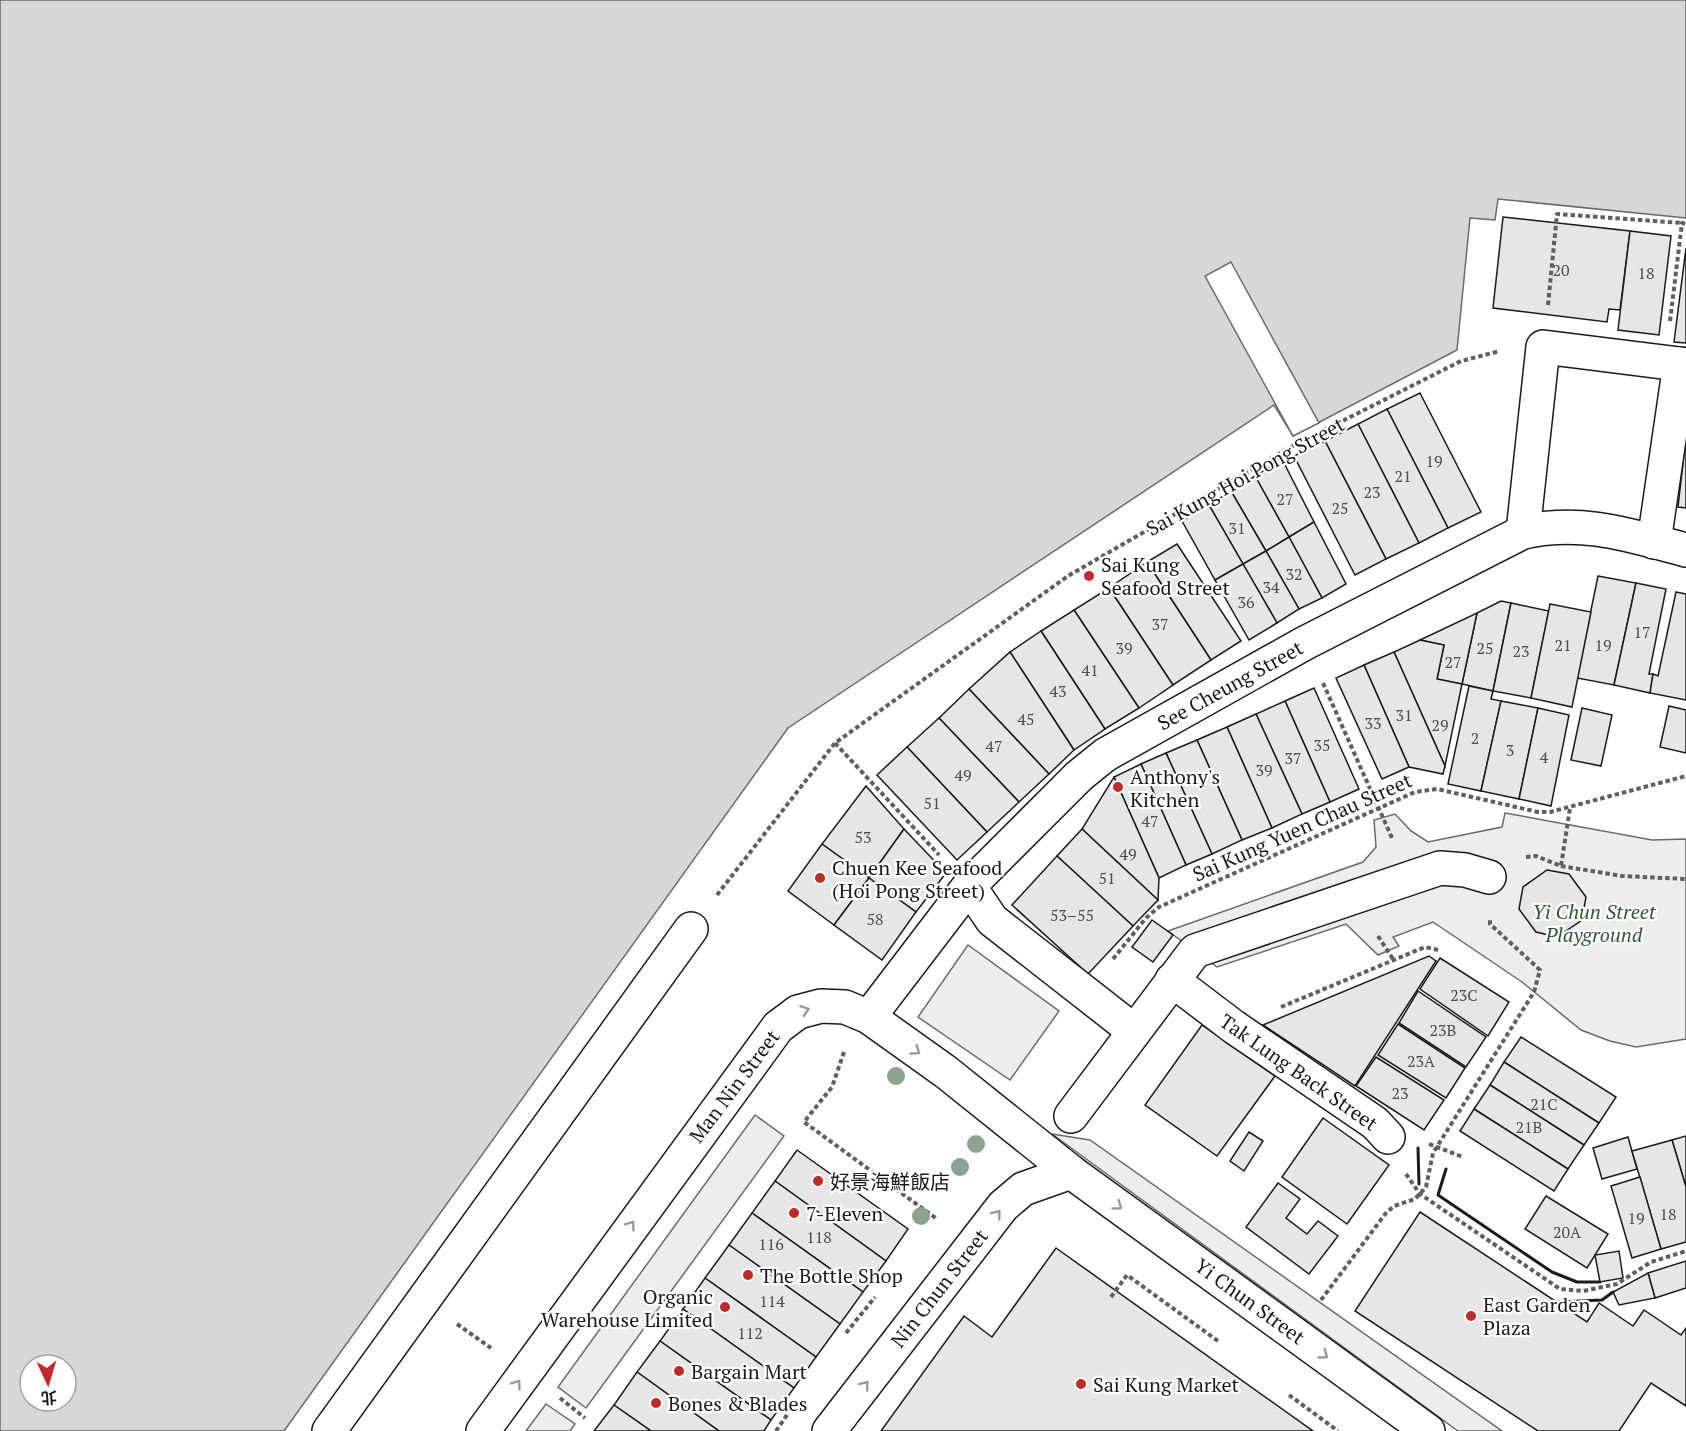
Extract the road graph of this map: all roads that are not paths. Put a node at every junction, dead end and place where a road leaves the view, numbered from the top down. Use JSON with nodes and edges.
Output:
{"nodes":[{"id":1,"x":1677,"y":364,"type":"edge"},
{"id":2,"x":1534,"y":529,"type":"junction"},
{"id":3,"x":1654,"y":542,"type":"junction"},
{"id":4,"x":1686,"y":550,"type":"edge"},
{"id":5,"x":1489,"y":877,"type":"road end"},
{"id":6,"x":969,"y":886,"type":"junction"},
{"id":7,"x":691,"y":929,"type":"road end"},
{"id":8,"x":1172,"y":980,"type":"junction"},
{"id":9,"x":868,"y":1017,"type":"junction"},
{"id":10,"x":1134,"y":1031,"type":"junction"},
{"id":11,"x":1071,"y":1116,"type":"dead end"},
{"id":12,"x":1388,"y":1137,"type":"road end"},
{"id":13,"x":1071,"y":1172,"type":"junction"},
{"id":14,"x":329,"y":1431,"type":"edge"},
{"id":15,"x":483,"y":1431,"type":"edge"},
{"id":16,"x":829,"y":1431,"type":"edge"},
{"id":17,"x":1428,"y":1431,"type":"edge"}],
"edges":[{"from":1,"to":2,"type":"street"},
{"from":1,"to":3,"type":"street"},
{"from":2,"to":3,"type":"street","name":"See Cheung Street"},
{"from":2,"to":6,"type":"street","name":"See Cheung Street"},
{"from":3,"to":4,"type":"street","name":"See Cheung Street"},
{"from":5,"to":8,"type":"street"},
{"from":6,"to":9,"type":"street","name":"See Cheung Street"},
{"from":6,"to":10,"type":"street"},
{"from":7,"to":14,"type":"street"},
{"from":8,"to":10,"type":"street"},
{"from":8,"to":12,"type":"street","name":"Tak Lung Back Street"},
{"from":9,"to":13,"type":"street","name":"Man Nin Street","one_way":true},
{"from":15,"to":9,"type":"street","name":"Man Nin Street","one_way":true},
{"from":10,"to":11,"type":"street"},
{"from":16,"to":13,"type":"street","name":"Nin Chun Street","one_way":true},
{"from":13,"to":17,"type":"street","name":"Yi Chun Street","one_way":true}]}
